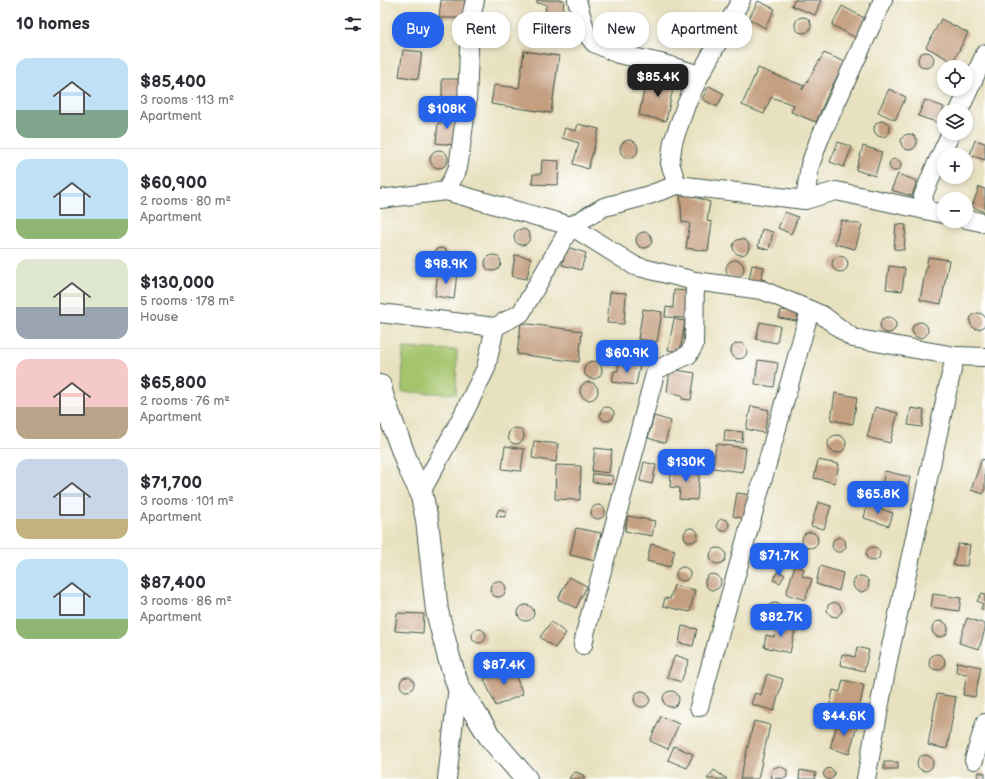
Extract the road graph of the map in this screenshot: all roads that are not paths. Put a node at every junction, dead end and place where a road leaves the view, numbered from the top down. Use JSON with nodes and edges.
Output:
{"nodes":[{"id":1,"x":475,"y":0,"type":"edge"},
{"id":2,"x":577,"y":0,"type":"edge"},
{"id":3,"x":741,"y":0,"type":"edge"},
{"id":4,"x":883,"y":0,"type":"edge"},
{"id":5,"x":985,"y":54,"type":"edge"},
{"id":6,"x":700,"y":75,"type":"junction"},
{"id":7,"x":962,"y":104,"type":"edge"},
{"id":8,"x":948,"y":140,"type":"edge"},
{"id":9,"x":677,"y":185,"type":"junction"},
{"id":10,"x":446,"y":191,"type":"junction"},
{"id":11,"x":380,"y":199,"type":"edge"},
{"id":12,"x":805,"y":200,"type":"junction"},
{"id":13,"x":926,"y":210,"type":"junction"},
{"id":14,"x":937,"y":212,"type":"edge"},
{"id":15,"x":973,"y":220,"type":"edge"},
{"id":16,"x":985,"y":223,"type":"edge"},
{"id":17,"x":571,"y":226,"type":"junction"},
{"id":18,"x":695,"y":281,"type":"junction"},
{"id":19,"x":810,"y":310,"type":"junction"},
{"id":20,"x":380,"y":312,"type":"edge"},
{"id":21,"x":495,"y":327,"type":"junction"},
{"id":22,"x":955,"y":356,"type":"junction"},
{"id":23,"x":985,"y":357,"type":"edge"},
{"id":24,"x":380,"y":386,"type":"edge"},
{"id":25,"x":421,"y":492,"type":"junction"},
{"id":26,"x":583,"y":645,"type":"dead end"},
{"id":27,"x":458,"y":686,"type":"junction"},
{"id":28,"x":699,"y":707,"type":"dead end"},
{"id":29,"x":985,"y":723,"type":"edge"},
{"id":30,"x":974,"y":760,"type":"dead end"},
{"id":31,"x":447,"y":779,"type":"edge"},
{"id":32,"x":526,"y":779,"type":"edge"},
{"id":33,"x":866,"y":779,"type":"edge"}],
"edges":[{"from":1,"to":10,"type":"street"},
{"from":2,"to":6,"type":"street"},
{"from":3,"to":6,"type":"street"},
{"from":4,"to":12,"type":"street"},
{"from":5,"to":7,"type":"street"},
{"from":6,"to":9,"type":"street"},
{"from":8,"to":13,"type":"street"},
{"from":9,"to":12,"type":"street"},
{"from":9,"to":17,"type":"street"},
{"from":10,"to":11,"type":"street"},
{"from":10,"to":17,"type":"street"},
{"from":12,"to":13,"type":"street"},
{"from":13,"to":14,"type":"street"},
{"from":15,"to":16,"type":"street"},
{"from":17,"to":18,"type":"street"},
{"from":17,"to":21,"type":"street"},
{"from":18,"to":19,"type":"street"},
{"from":18,"to":26,"type":"street"},
{"from":19,"to":22,"type":"street"},
{"from":19,"to":28,"type":"street"},
{"from":20,"to":21,"type":"street"},
{"from":21,"to":25,"type":"street"},
{"from":22,"to":23,"type":"street"},
{"from":22,"to":33,"type":"street"},
{"from":24,"to":25,"type":"street"},
{"from":25,"to":27,"type":"street"},
{"from":27,"to":31,"type":"street"},
{"from":27,"to":32,"type":"street"},
{"from":29,"to":30,"type":"street"}]}
